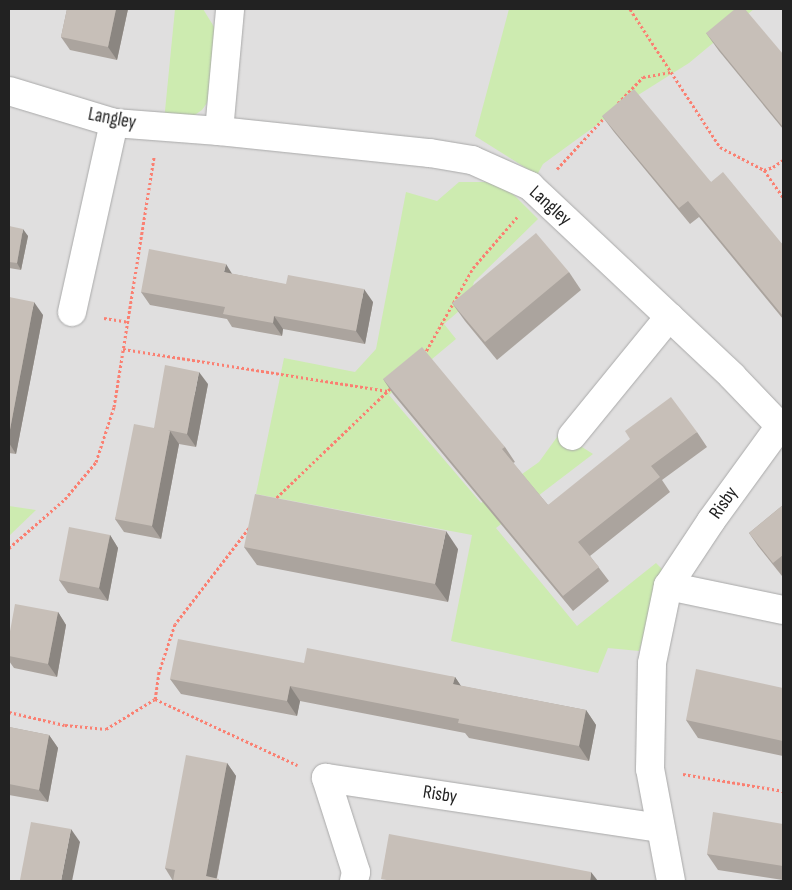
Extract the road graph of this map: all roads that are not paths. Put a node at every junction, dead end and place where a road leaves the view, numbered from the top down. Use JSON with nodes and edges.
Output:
{"nodes":[{"id":1,"x":230,"y":9,"type":"edge"},
{"id":2,"x":9,"y":91,"type":"edge"},
{"id":3,"x":114,"y":123,"type":"junction"},
{"id":4,"x":219,"y":131,"type":"junction"},
{"id":5,"x":72,"y":312,"type":"dead end"},
{"id":6,"x":669,"y":317,"type":"junction"},
{"id":7,"x":781,"y":424,"type":"edge"},
{"id":8,"x":572,"y":436,"type":"dead end"},
{"id":9,"x":668,"y":586,"type":"junction"},
{"id":10,"x":783,"y":610,"type":"edge"},
{"id":11,"x":660,"y":828,"type":"junction"},
{"id":12,"x":354,"y":881,"type":"edge"},
{"id":13,"x":671,"y":881,"type":"edge"}],
"edges":[{"from":1,"to":4,"type":"street"},
{"from":2,"to":3,"type":"street","name":"Langley"},
{"from":3,"to":4,"type":"street","name":"Langley"},
{"from":3,"to":5,"type":"street"},
{"from":4,"to":6,"type":"street","name":"Langley"},
{"from":6,"to":7,"type":"street","name":"Langley"},
{"from":6,"to":8,"type":"street"},
{"from":7,"to":9,"type":"street","name":"Risby"},
{"from":9,"to":10,"type":"street"},
{"from":9,"to":11,"type":"street","name":"Risby"},
{"from":11,"to":12,"type":"street","name":"Risby"},
{"from":11,"to":13,"type":"street","name":"Risby"}]}
